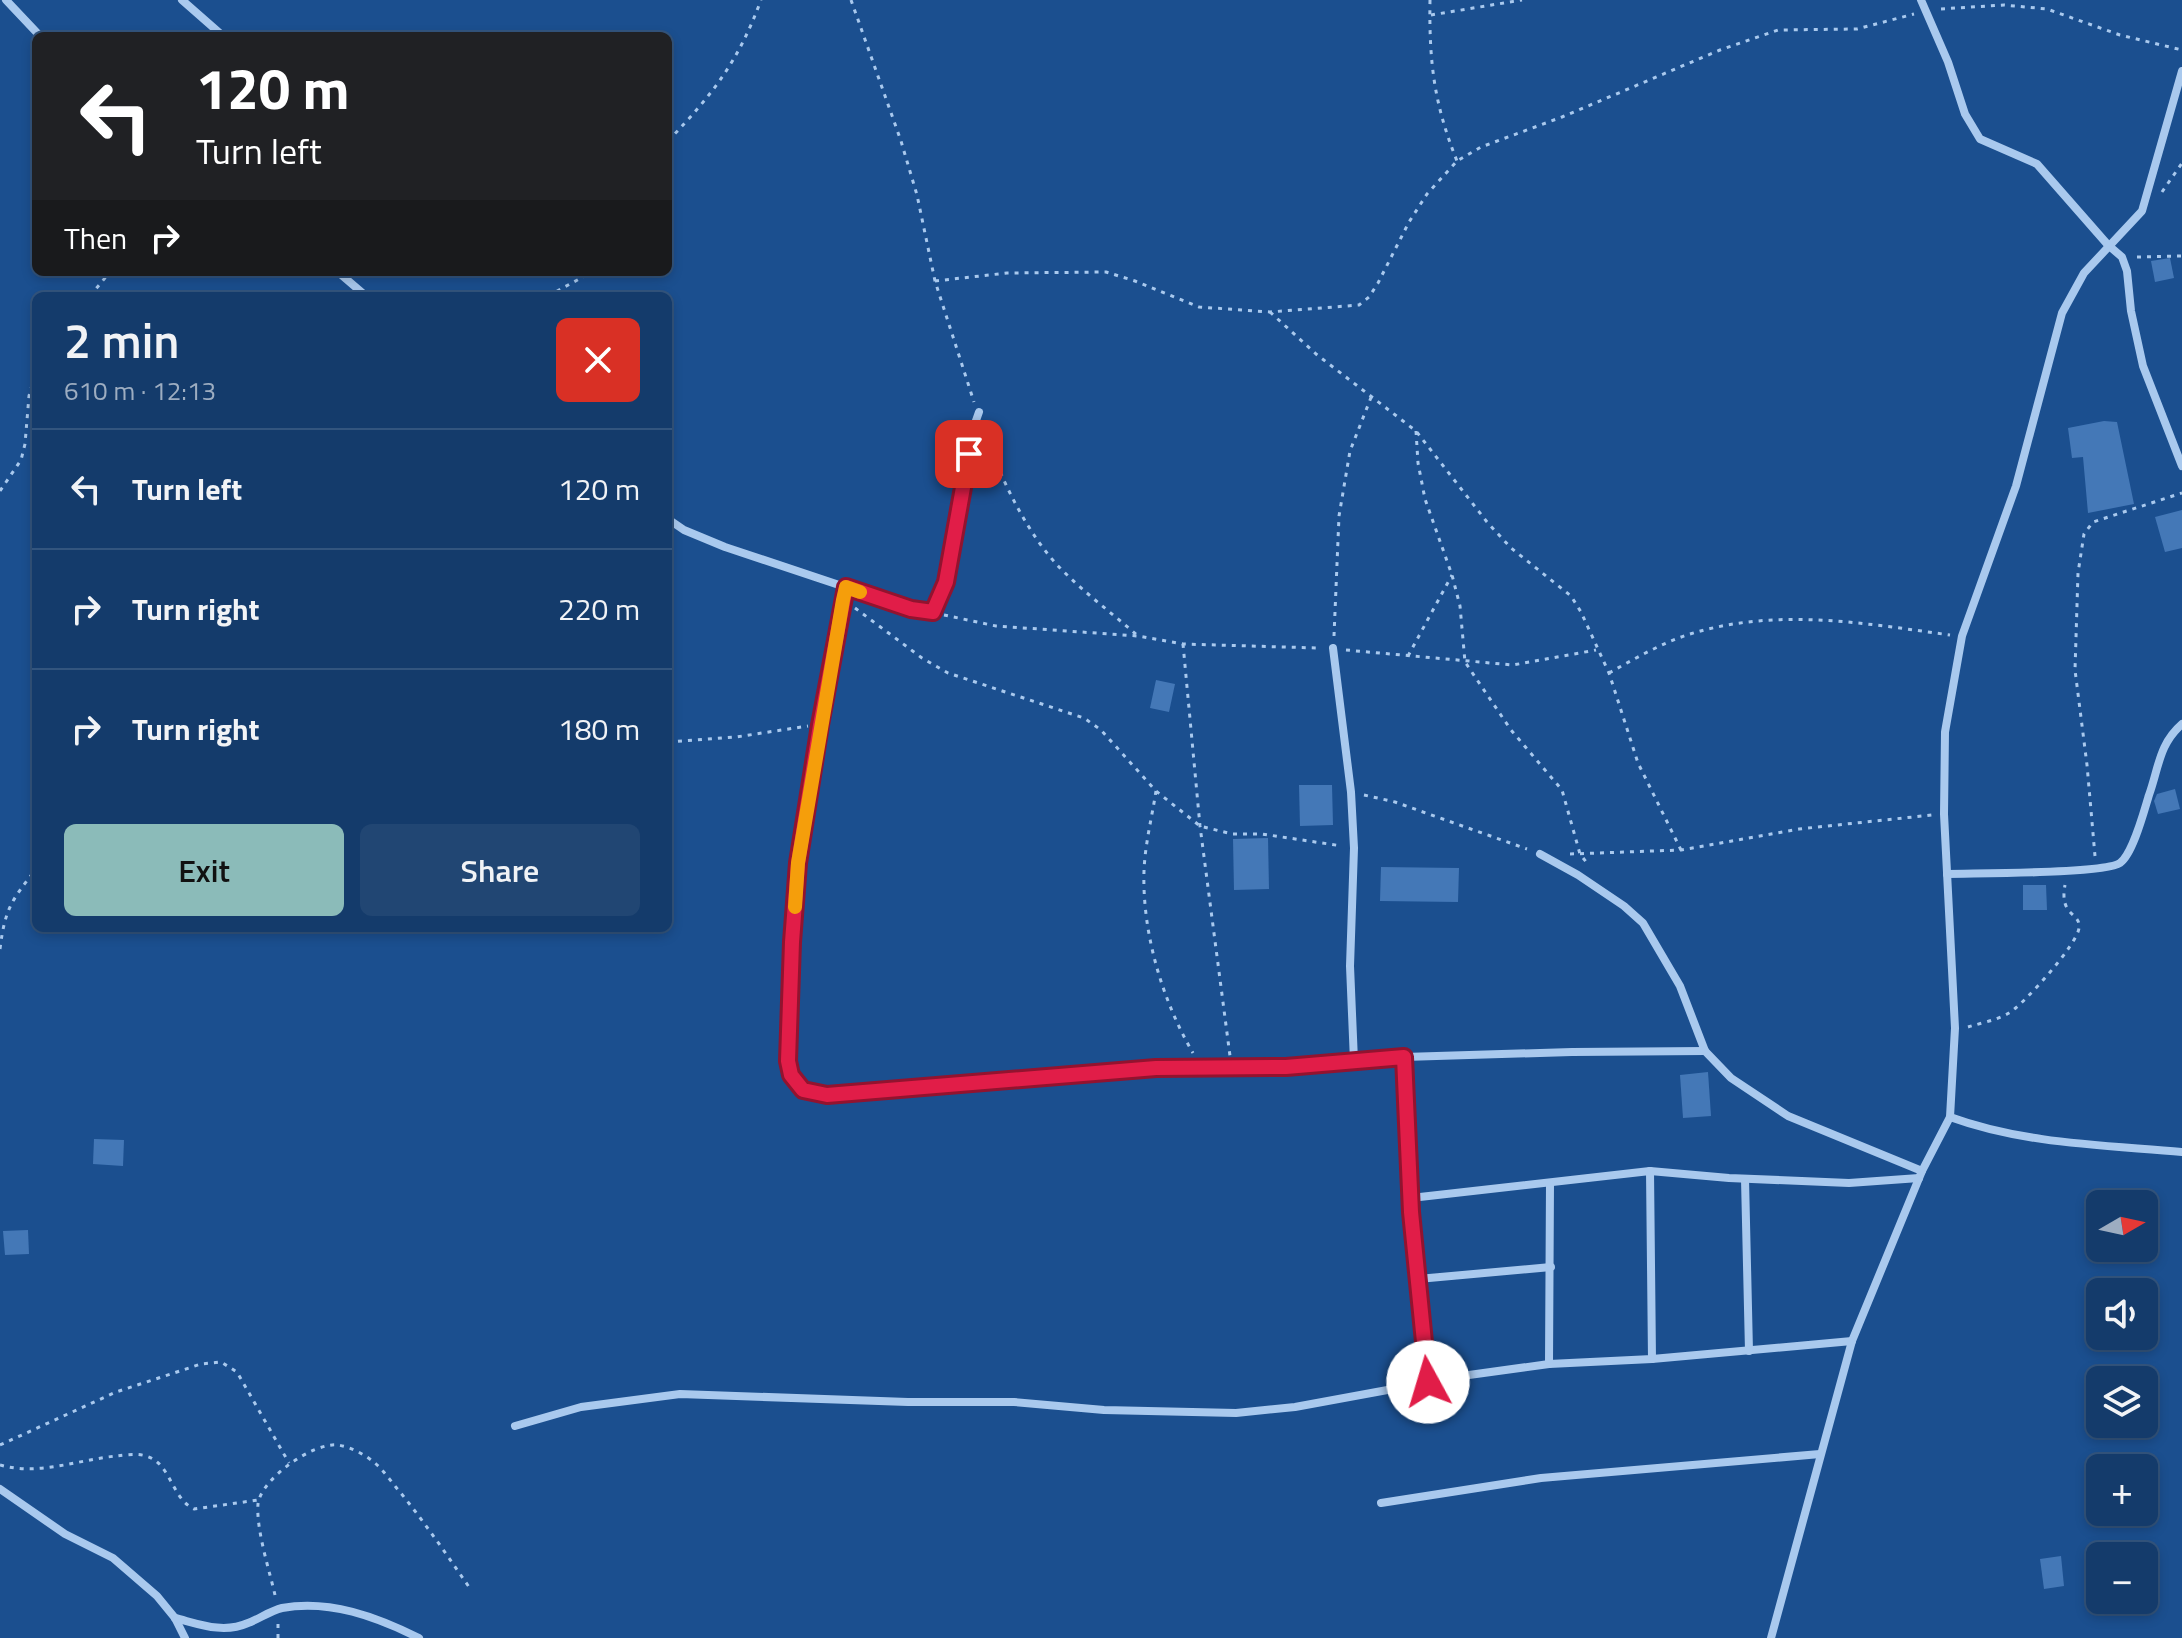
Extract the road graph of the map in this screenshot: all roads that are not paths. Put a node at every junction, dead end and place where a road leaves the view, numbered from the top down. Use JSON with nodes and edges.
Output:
{"nodes":[{"id":1,"x":6,"y":0,"type":"edge"},
{"id":2,"x":182,"y":0,"type":"edge"},
{"id":3,"x":1921,"y":0,"type":"edge"},
{"id":4,"x":36,"y":32,"type":"edge"},
{"id":5,"x":218,"y":32,"type":"edge"},
{"id":6,"x":2182,"y":71,"type":"edge"},
{"id":7,"x":2108,"y":245,"type":"junction"},
{"id":8,"x":343,"y":276,"type":"edge"},
{"id":9,"x":361,"y":292,"type":"edge"},
{"id":10,"x":979,"y":412,"type":"road end"},
{"id":11,"x":2182,"y":466,"type":"edge"},
{"id":12,"x":672,"y":522,"type":"edge"},
{"id":13,"x":846,"y":587,"type":"junction"},
{"id":14,"x":1333,"y":648,"type":"road end"},
{"id":15,"x":2182,"y":724,"type":"edge"},
{"id":16,"x":1540,"y":854,"type":"road end"},
{"id":17,"x":1947,"y":874,"type":"junction"},
{"id":18,"x":1705,"y":1051,"type":"junction"},
{"id":19,"x":1404,"y":1057,"type":"junction"},
{"id":20,"x":1354,"y":1061,"type":"junction"},
{"id":21,"x":1950,"y":1117,"type":"junction"},
{"id":22,"x":2182,"y":1152,"type":"edge"},
{"id":23,"x":1650,"y":1171,"type":"junction"},
{"id":24,"x":1921,"y":1174,"type":"junction"},
{"id":25,"x":1745,"y":1179,"type":"junction"},
{"id":26,"x":1550,"y":1184,"type":"junction"},
{"id":27,"x":1411,"y":1198,"type":"junction"},
{"id":28,"x":1551,"y":1267,"type":"junction"},
{"id":29,"x":1418,"y":1279,"type":"junction"},
{"id":30,"x":1852,"y":1341,"type":"junction"},
{"id":31,"x":1749,"y":1351,"type":"junction"},
{"id":32,"x":1652,"y":1359,"type":"junction"},
{"id":33,"x":1549,"y":1364,"type":"junction"},
{"id":34,"x":1428,"y":1382,"type":"junction"},
{"id":35,"x":515,"y":1426,"type":"dead end"},
{"id":36,"x":1820,"y":1454,"type":"junction"},
{"id":37,"x":0,"y":1489,"type":"edge"},
{"id":38,"x":1381,"y":1503,"type":"dead end"},
{"id":39,"x":175,"y":1618,"type":"junction"},
{"id":40,"x":185,"y":1638,"type":"edge"},
{"id":41,"x":419,"y":1638,"type":"edge"},
{"id":42,"x":1771,"y":1638,"type":"edge"}],
"edges":[{"from":1,"to":4,"type":"street"},
{"from":2,"to":5,"type":"street"},
{"from":3,"to":7,"type":"street"},
{"from":6,"to":7,"type":"street"},
{"from":7,"to":11,"type":"street"},
{"from":7,"to":17,"type":"street"},
{"from":8,"to":9,"type":"street"},
{"from":10,"to":13,"type":"street"},
{"from":12,"to":13,"type":"street"},
{"from":13,"to":20,"type":"street"},
{"from":14,"to":20,"type":"street"},
{"from":15,"to":17,"type":"street"},
{"from":16,"to":18,"type":"street"},
{"from":17,"to":21,"type":"street"},
{"from":18,"to":19,"type":"street"},
{"from":18,"to":24,"type":"street"},
{"from":19,"to":20,"type":"street"},
{"from":19,"to":27,"type":"street"},
{"from":21,"to":22,"type":"street"},
{"from":21,"to":24,"type":"street"},
{"from":23,"to":25,"type":"street"},
{"from":23,"to":26,"type":"street"},
{"from":23,"to":32,"type":"street"},
{"from":24,"to":25,"type":"street"},
{"from":24,"to":30,"type":"street"},
{"from":25,"to":31,"type":"street"},
{"from":26,"to":27,"type":"street"},
{"from":26,"to":28,"type":"street"},
{"from":27,"to":29,"type":"street"},
{"from":28,"to":29,"type":"street"},
{"from":28,"to":33,"type":"street"},
{"from":29,"to":34,"type":"street"},
{"from":30,"to":31,"type":"street"},
{"from":30,"to":36,"type":"street"},
{"from":31,"to":32,"type":"street"},
{"from":32,"to":33,"type":"street"},
{"from":33,"to":34,"type":"street"},
{"from":34,"to":35,"type":"street"},
{"from":36,"to":38,"type":"street"},
{"from":36,"to":42,"type":"street"},
{"from":37,"to":39,"type":"street"},
{"from":39,"to":40,"type":"street"},
{"from":39,"to":41,"type":"street"}]}
